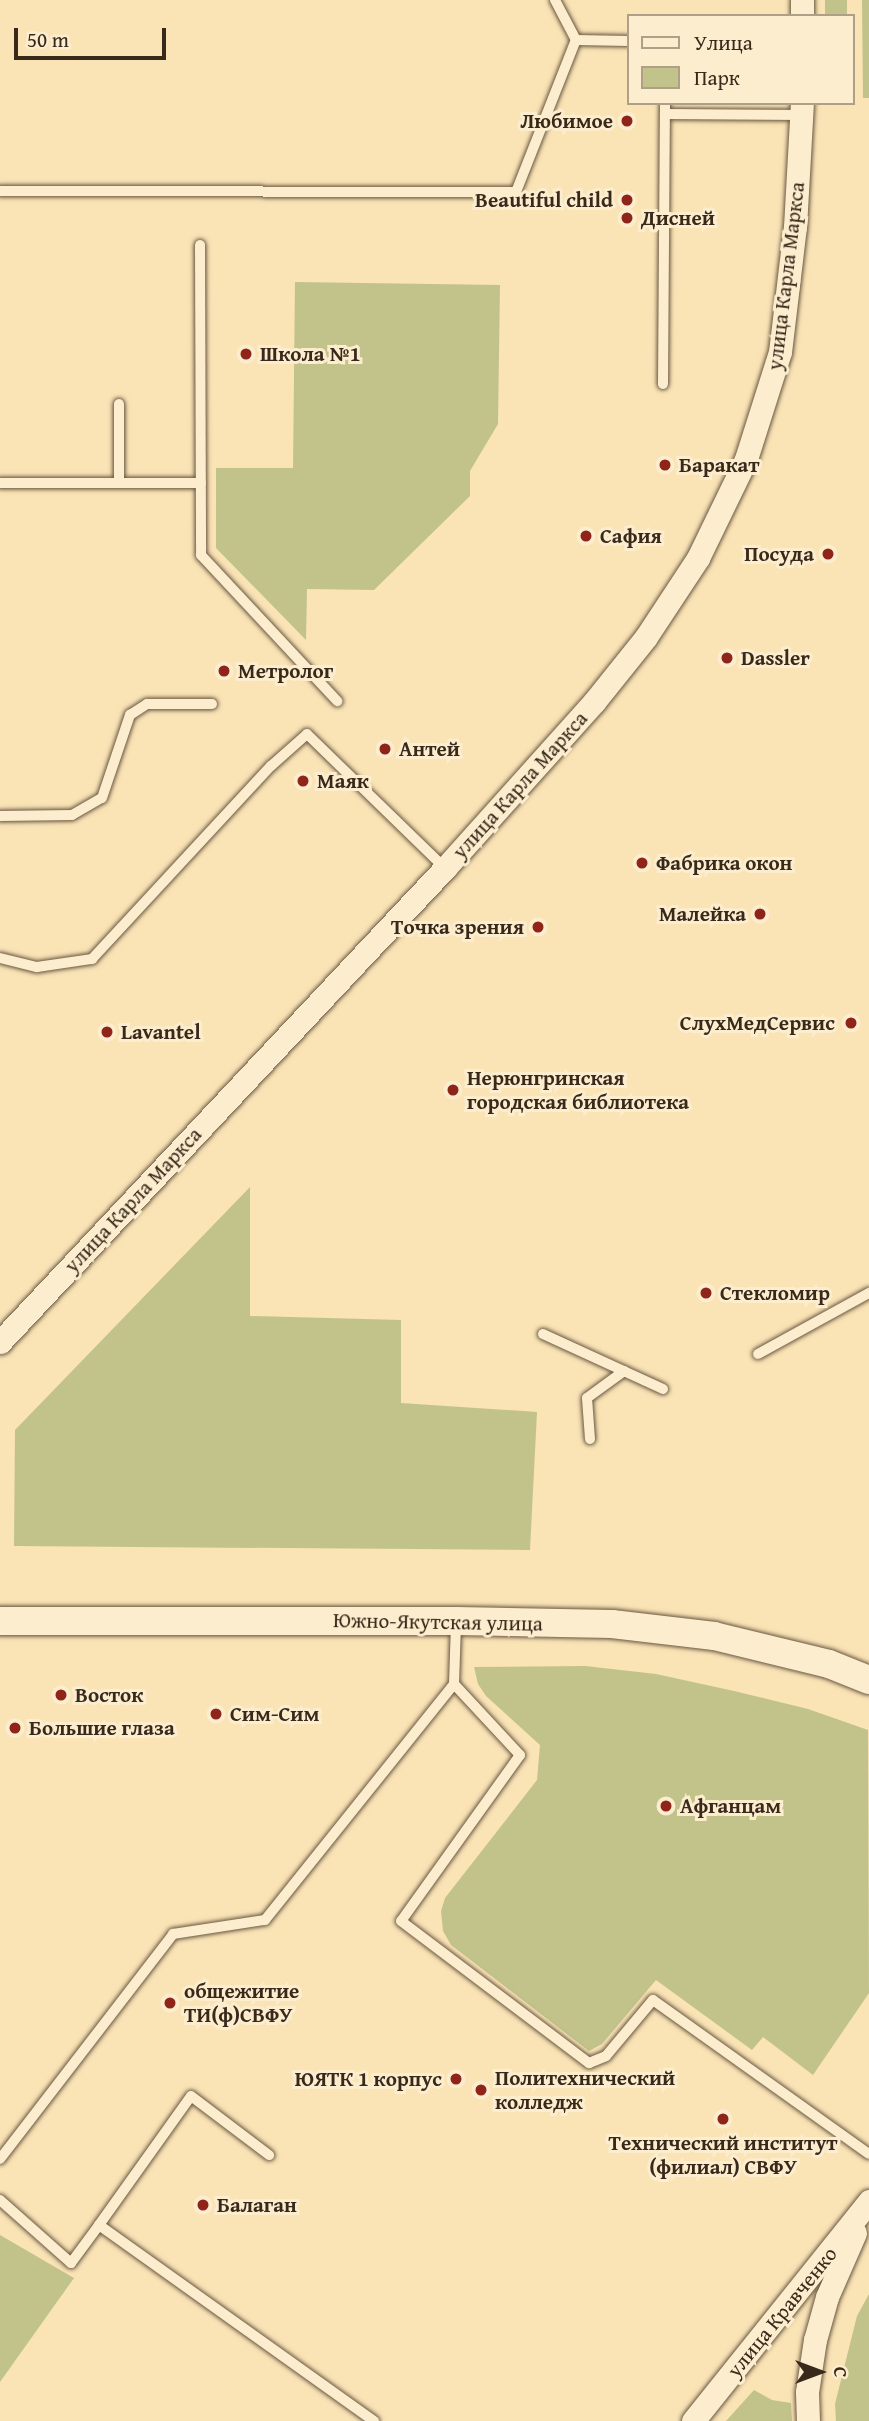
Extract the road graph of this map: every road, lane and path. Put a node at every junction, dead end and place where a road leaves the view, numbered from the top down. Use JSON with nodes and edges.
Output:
{"nodes":[{"id":1,"x":555,"y":0,"type":"edge"},
{"id":2,"x":576,"y":40,"type":"junction"},
{"id":3,"x":628,"y":41,"type":"edge"},
{"id":4,"x":665,"y":109,"type":"edge"},
{"id":5,"x":802,"y":109,"type":"edge"},
{"id":6,"x":0,"y":191,"type":"edge"},
{"id":7,"x":200,"y":245,"type":"dead end"},
{"id":8,"x":663,"y":384,"type":"dead end"},
{"id":9,"x":119,"y":404,"type":"dead end"},
{"id":10,"x":0,"y":483,"type":"edge"},
{"id":11,"x":119,"y":483,"type":"junction"},
{"id":12,"x":201,"y":483,"type":"junction"},
{"id":13,"x":337,"y":701,"type":"dead end"},
{"id":14,"x":212,"y":704,"type":"dead end"},
{"id":15,"x":0,"y":816,"type":"edge"},
{"id":16,"x":445,"y":868,"type":"junction"},
{"id":17,"x":0,"y":958,"type":"edge"},
{"id":18,"x":869,"y":1293,"type":"edge"},
{"id":19,"x":543,"y":1334,"type":"dead end"},
{"id":20,"x":0,"y":1342,"type":"edge"},
{"id":21,"x":758,"y":1354,"type":"dead end"},
{"id":22,"x":624,"y":1371,"type":"junction"},
{"id":23,"x":663,"y":1389,"type":"dead end"},
{"id":24,"x":590,"y":1439,"type":"dead end"},
{"id":25,"x":0,"y":1621,"type":"edge"},
{"id":26,"x":456,"y":1621,"type":"junction"},
{"id":27,"x":869,"y":1680,"type":"edge"},
{"id":28,"x":454,"y":1684,"type":"junction"},
{"id":29,"x":869,"y":2154,"type":"edge"},
{"id":30,"x":269,"y":2155,"type":"dead end"},
{"id":31,"x":0,"y":2159,"type":"edge"},
{"id":32,"x":0,"y":2200,"type":"edge"},
{"id":33,"x":868,"y":2203,"type":"edge"},
{"id":34,"x":99,"y":2225,"type":"junction"},
{"id":35,"x":374,"y":2421,"type":"edge"},
{"id":36,"x":693,"y":2421,"type":"edge"},
{"id":37,"x":808,"y":2421,"type":"edge"}],
"edges":[{"from":1,"to":2,"type":"lane"},
{"from":2,"to":3,"type":"lane"},
{"from":2,"to":6,"type":"lane"},
{"from":4,"to":5,"type":"lane"},
{"from":4,"to":8,"type":"lane"},
{"from":5,"to":16,"type":"street","name":"улица Карла Маркса"},
{"from":7,"to":12,"type":"lane"},
{"from":9,"to":11,"type":"lane"},
{"from":10,"to":11,"type":"lane"},
{"from":11,"to":12,"type":"lane"},
{"from":12,"to":13,"type":"lane"},
{"from":14,"to":15,"type":"lane"},
{"from":16,"to":17,"type":"lane"},
{"from":16,"to":20,"type":"street","name":"улица Карла Маркса"},
{"from":18,"to":21,"type":"lane"},
{"from":19,"to":22,"type":"lane"},
{"from":22,"to":23,"type":"lane"},
{"from":22,"to":24,"type":"lane"},
{"from":25,"to":26,"type":"street","name":"Южно-Якутская улица"},
{"from":26,"to":27,"type":"street","name":"Южно-Якутская улица"},
{"from":26,"to":28,"type":"lane"},
{"from":28,"to":29,"type":"lane"},
{"from":28,"to":31,"type":"lane"},
{"from":30,"to":34,"type":"lane"},
{"from":32,"to":34,"type":"lane"},
{"from":33,"to":36,"type":"street","name":"улица Кравченко"},
{"from":33,"to":37,"type":"street"},
{"from":34,"to":35,"type":"lane"}]}
